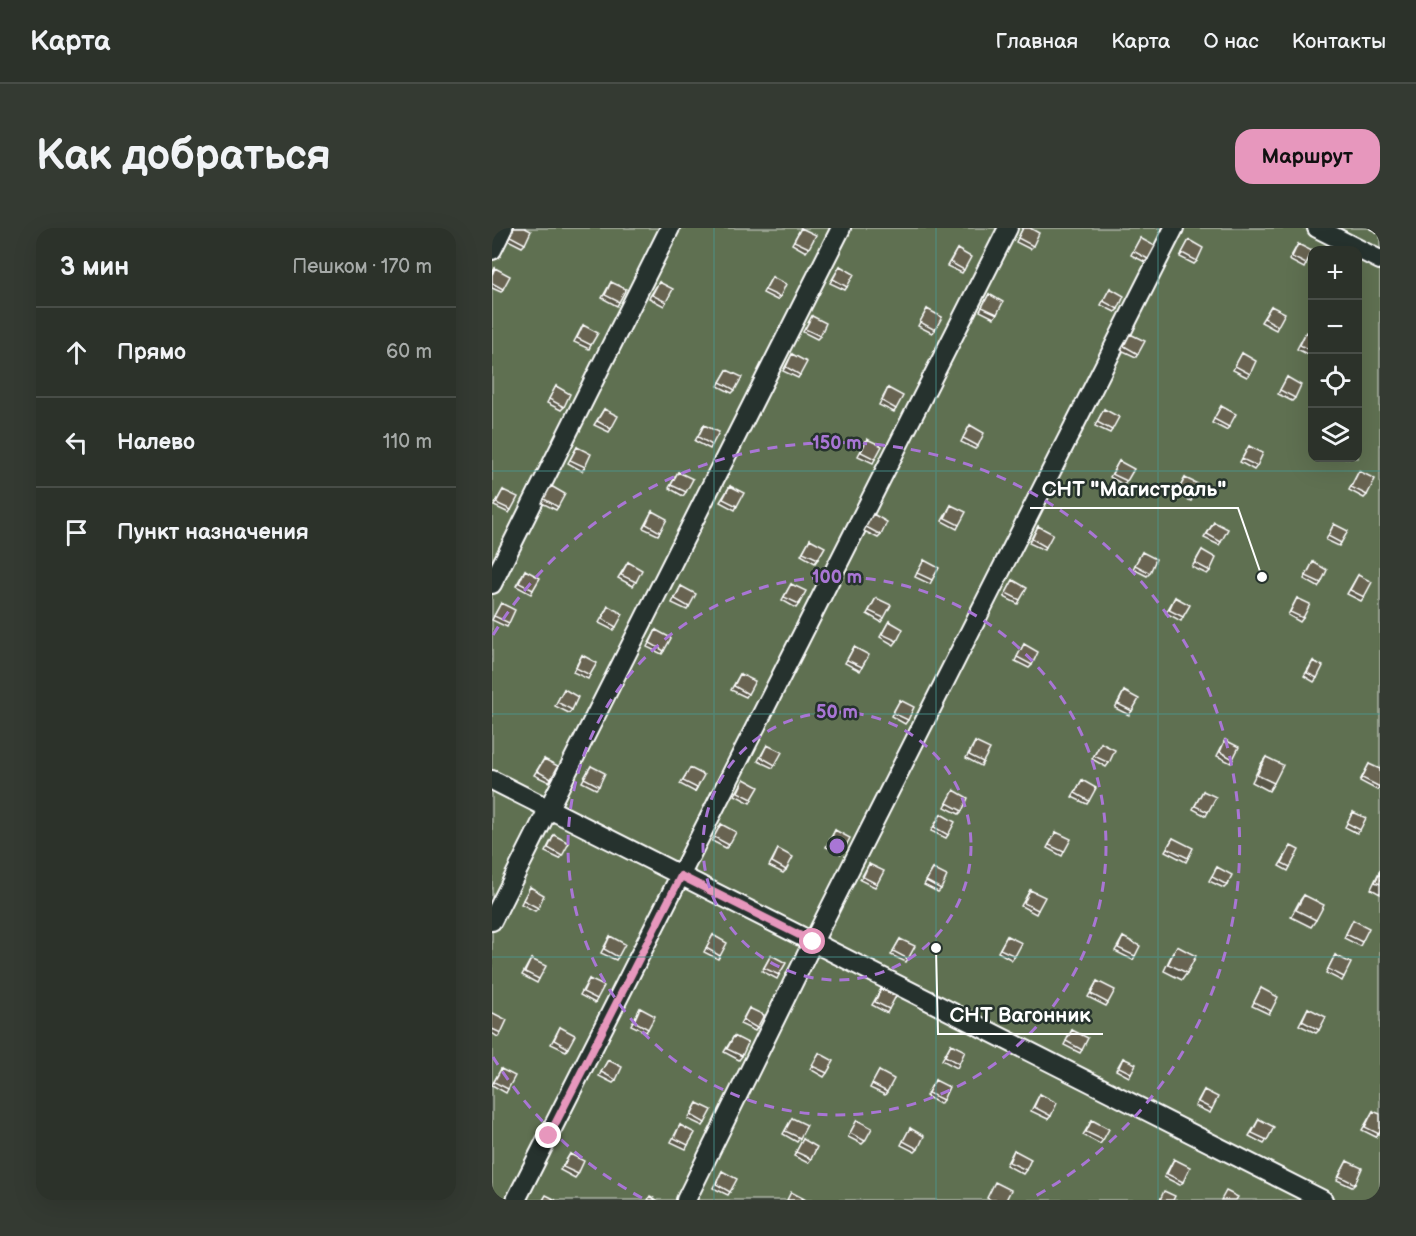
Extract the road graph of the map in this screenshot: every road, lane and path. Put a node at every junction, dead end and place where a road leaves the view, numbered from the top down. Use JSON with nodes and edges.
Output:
{"nodes":[{"id":1,"x":503,"y":228,"type":"edge"},
{"id":2,"x":670,"y":228,"type":"edge"},
{"id":3,"x":841,"y":228,"type":"edge"},
{"id":4,"x":1008,"y":228,"type":"edge"},
{"id":5,"x":1174,"y":228,"type":"edge"},
{"id":6,"x":1317,"y":228,"type":"edge"},
{"id":7,"x":492,"y":250,"type":"edge"},
{"id":8,"x":1380,"y":260,"type":"edge"},
{"id":9,"x":492,"y":584,"type":"edge"},
{"id":10,"x":492,"y":780,"type":"edge"},
{"id":11,"x":549,"y":809,"type":"junction"},
{"id":12,"x":681,"y":876,"type":"junction"},
{"id":13,"x":492,"y":921,"type":"edge"},
{"id":14,"x":813,"y":942,"type":"junction"},
{"id":15,"x":516,"y":1200,"type":"edge"},
{"id":16,"x":686,"y":1200,"type":"edge"},
{"id":17,"x":1323,"y":1200,"type":"edge"}],
"edges":[{"from":1,"to":7,"type":"street"},
{"from":2,"to":9,"type":"street"},
{"from":3,"to":11,"type":"street"},
{"from":4,"to":12,"type":"street"},
{"from":5,"to":14,"type":"street"},
{"from":6,"to":8,"type":"street"},
{"from":10,"to":11,"type":"street"},
{"from":11,"to":12,"type":"street"},
{"from":11,"to":13,"type":"street"},
{"from":12,"to":14,"type":"street"},
{"from":12,"to":15,"type":"street"},
{"from":14,"to":16,"type":"street"},
{"from":14,"to":17,"type":"street"}]}
